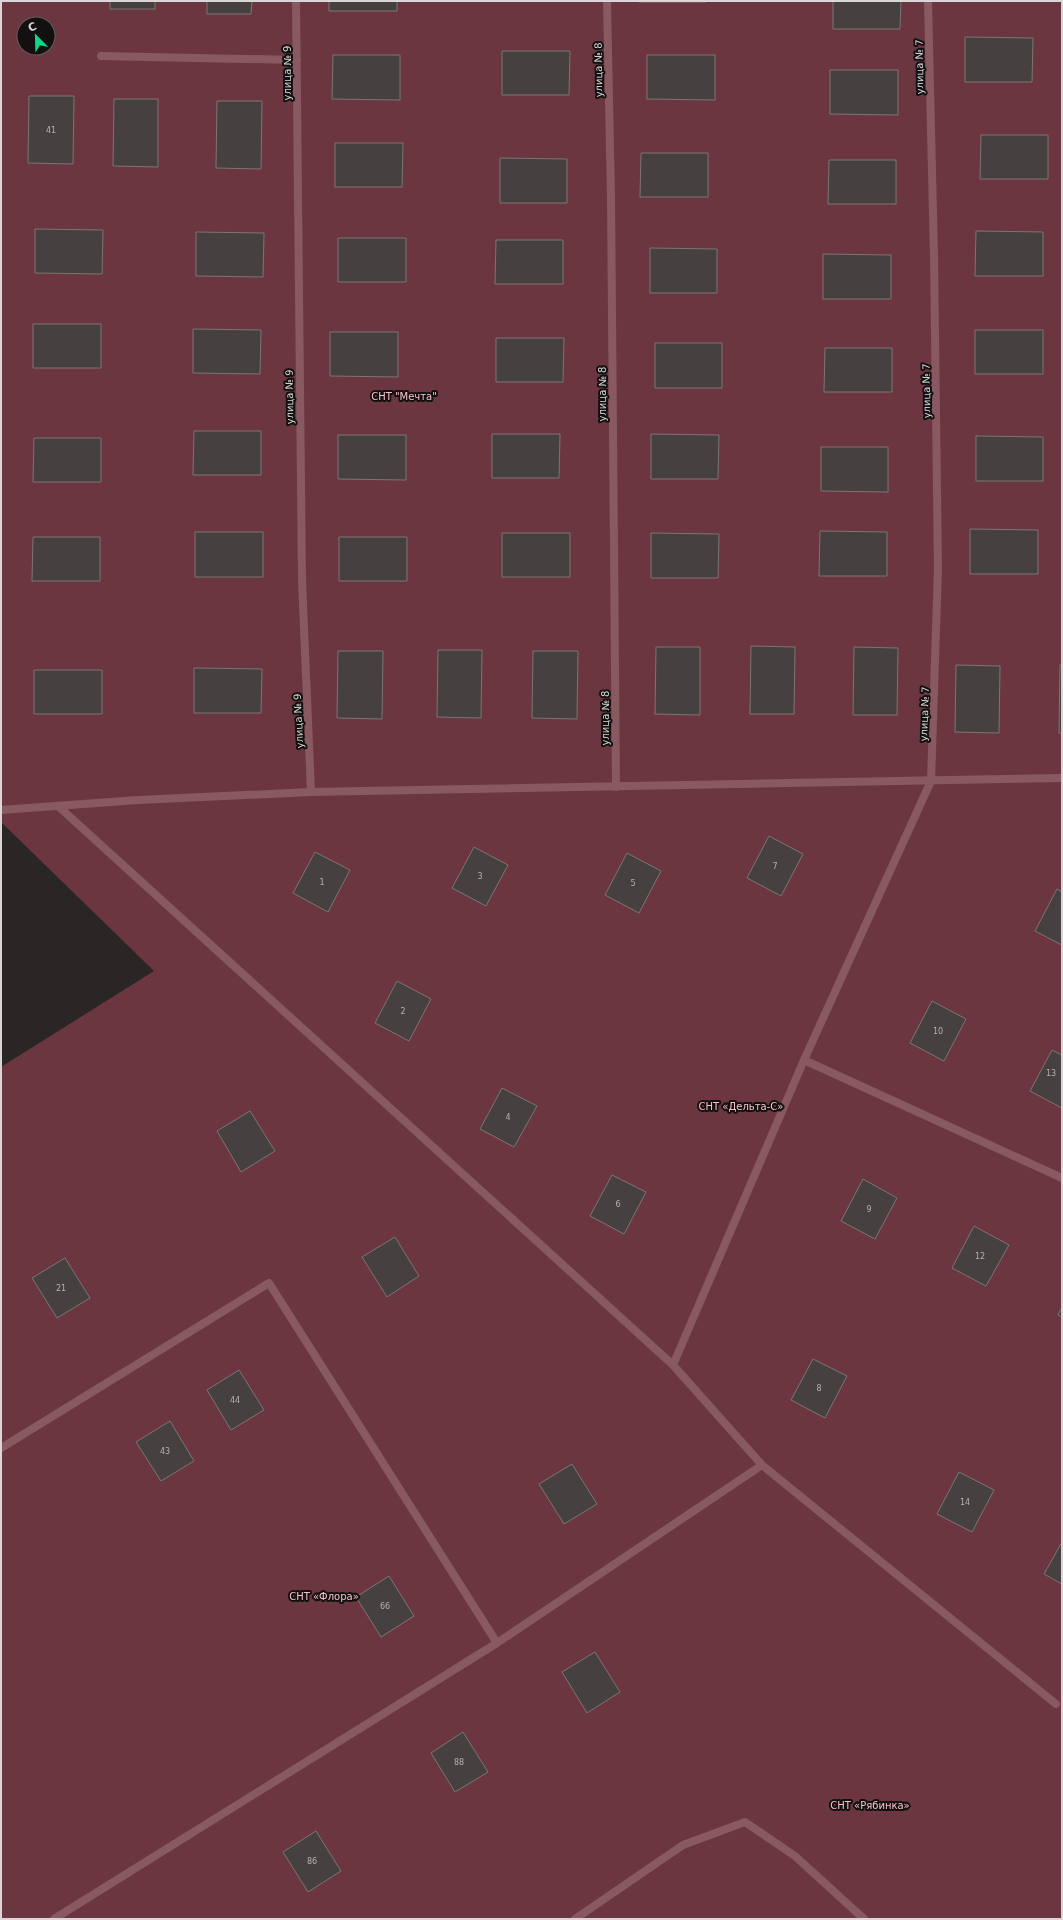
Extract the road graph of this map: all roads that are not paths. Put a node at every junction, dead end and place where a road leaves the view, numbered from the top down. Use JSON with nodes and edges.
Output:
{"nodes":[{"id":1,"x":296,"y":1,"type":"edge"},
{"id":2,"x":607,"y":1,"type":"edge"},
{"id":3,"x":928,"y":1,"type":"edge"},
{"id":4,"x":101,"y":56,"type":"dead end"},
{"id":5,"x":297,"y":60,"type":"junction"},
{"id":6,"x":1062,"y":778,"type":"edge"},
{"id":7,"x":931,"y":781,"type":"junction"},
{"id":8,"x":616,"y":787,"type":"junction"},
{"id":9,"x":312,"y":792,"type":"junction"},
{"id":10,"x":58,"y":806,"type":"junction"},
{"id":11,"x":1,"y":810,"type":"edge"},
{"id":12,"x":804,"y":1060,"type":"junction"},
{"id":13,"x":1062,"y":1178,"type":"edge"},
{"id":14,"x":673,"y":1365,"type":"junction"},
{"id":15,"x":1,"y":1448,"type":"edge"},
{"id":16,"x":762,"y":1465,"type":"junction"},
{"id":17,"x":497,"y":1643,"type":"junction"},
{"id":18,"x":1056,"y":1704,"type":"dead end"},
{"id":19,"x":54,"y":1919,"type":"edge"},
{"id":20,"x":575,"y":1919,"type":"edge"},
{"id":21,"x":864,"y":1919,"type":"edge"}],
"edges":[{"from":1,"to":5,"type":"street","name":"улица № 9"},
{"from":2,"to":8,"type":"street","name":"улица № 8"},
{"from":3,"to":7,"type":"street","name":"улица № 7"},
{"from":4,"to":5,"type":"street"},
{"from":5,"to":9,"type":"street","name":"улица № 9"},
{"from":6,"to":7,"type":"street"},
{"from":7,"to":8,"type":"street"},
{"from":7,"to":12,"type":"street"},
{"from":8,"to":9,"type":"street"},
{"from":9,"to":10,"type":"street"},
{"from":10,"to":11,"type":"street"},
{"from":10,"to":14,"type":"street"},
{"from":12,"to":13,"type":"street"},
{"from":12,"to":14,"type":"street"},
{"from":14,"to":16,"type":"street"},
{"from":15,"to":17,"type":"street"},
{"from":16,"to":17,"type":"street"},
{"from":16,"to":18,"type":"street"},
{"from":17,"to":19,"type":"street"},
{"from":20,"to":21,"type":"street"}]}
